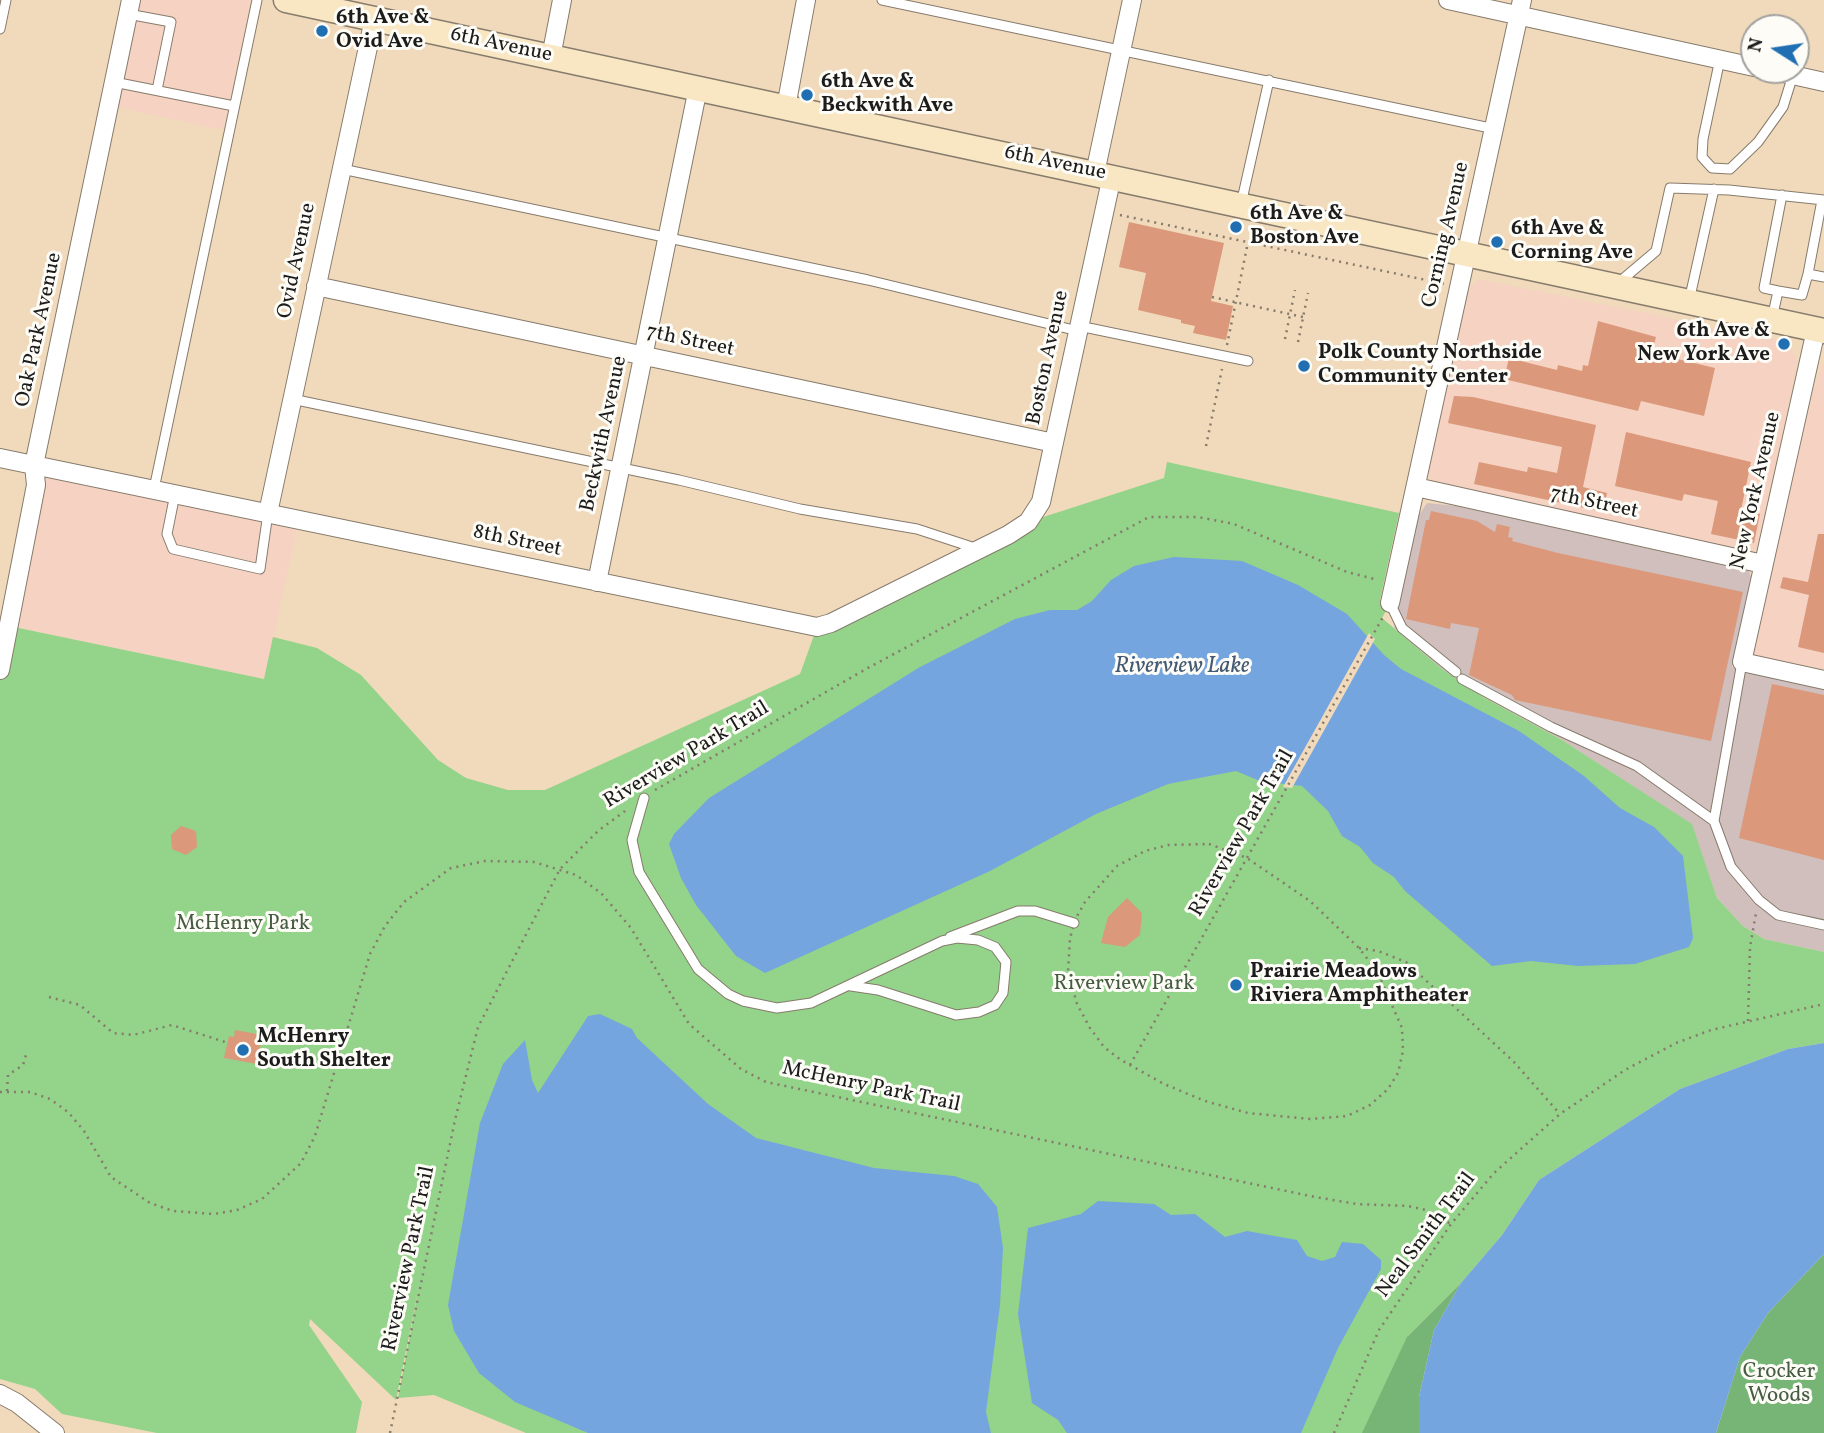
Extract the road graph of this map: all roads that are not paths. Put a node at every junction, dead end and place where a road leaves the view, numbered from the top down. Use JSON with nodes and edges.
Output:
{"nodes":[{"id":1,"x":6,"y":0,"type":"edge"},
{"id":2,"x":257,"y":0,"type":"edge"},
{"id":3,"x":286,"y":0,"type":"edge"},
{"id":4,"x":562,"y":0,"type":"edge"},
{"id":5,"x":806,"y":0,"type":"edge"},
{"id":6,"x":882,"y":0,"type":"edge"},
{"id":7,"x":1132,"y":0,"type":"edge"},
{"id":8,"x":1448,"y":0,"type":"edge"},
{"id":9,"x":341,"y":6,"type":"edge"},
{"id":10,"x":129,"y":7,"type":"edge"},
{"id":11,"x":1520,"y":8,"type":"edge"},
{"id":12,"x":374,"y":19,"type":"junction"},
{"id":13,"x":0,"y":29,"type":"edge"},
{"id":14,"x":1122,"y":48,"type":"junction"},
{"id":15,"x":551,"y":57,"type":"junction"},
{"id":16,"x":1720,"y":59,"type":"junction"},
{"id":17,"x":1740,"y":63,"type":"edge"},
{"id":18,"x":1269,"y":80,"type":"junction"},
{"id":19,"x":114,"y":82,"type":"junction"},
{"id":20,"x":1790,"y":84,"type":"edge"},
{"id":21,"x":698,"y":88,"type":"junction"},
{"id":22,"x":157,"y":90,"type":"junction"},
{"id":23,"x":234,"y":106,"type":"junction"},
{"id":24,"x":786,"y":107,"type":"junction"},
{"id":25,"x":1495,"y":129,"type":"junction"},
{"id":26,"x":342,"y":169,"type":"junction"},
{"id":27,"x":1103,"y":174,"type":"junction"},
{"id":28,"x":1714,"y":189,"type":"junction"},
{"id":29,"x":1782,"y":195,"type":"junction"},
{"id":30,"x":1823,"y":200,"type":"edge"},
{"id":31,"x":1240,"y":206,"type":"junction"},
{"id":32,"x":667,"y":239,"type":"junction"},
{"id":33,"x":1466,"y":255,"type":"junction"},
{"id":34,"x":1808,"y":274,"type":"junction"},
{"id":35,"x":1824,"y":277,"type":"edge"},
{"id":36,"x":316,"y":286,"type":"junction"},
{"id":37,"x":1613,"y":287,"type":"junction"},
{"id":38,"x":1778,"y":291,"type":"junction"},
{"id":39,"x":1689,"y":303,"type":"junction"},
{"id":40,"x":1771,"y":320,"type":"junction"},
{"id":41,"x":1079,"y":328,"type":"junction"},
{"id":42,"x":1820,"y":330,"type":"edge"},
{"id":43,"x":644,"y":356,"type":"junction"},
{"id":44,"x":1248,"y":360,"type":"dead end"},
{"id":45,"x":292,"y":399,"type":"junction"},
{"id":46,"x":1054,"y":443,"type":"junction"},
{"id":47,"x":0,"y":458,"type":"edge"},
{"id":48,"x":34,"y":465,"type":"junction"},
{"id":49,"x":621,"y":468,"type":"junction"},
{"id":50,"x":1416,"y":487,"type":"junction"},
{"id":51,"x":154,"y":489,"type":"junction"},
{"id":52,"x":175,"y":494,"type":"junction"},
{"id":53,"x":268,"y":513,"type":"junction"},
{"id":54,"x":1008,"y":535,"type":"joint"},
{"id":55,"x":980,"y":549,"type":"junction"},
{"id":56,"x":1763,"y":564,"type":"junction"},
{"id":57,"x":597,"y":582,"type":"junction"},
{"id":58,"x":1386,"y":611,"type":"joint"},
{"id":59,"x":1742,"y":662,"type":"junction"},
{"id":60,"x":0,"y":670,"type":"edge"},
{"id":61,"x":1824,"y":680,"type":"edge"},
{"id":62,"x":644,"y":798,"type":"road end"},
{"id":63,"x":1714,"y":821,"type":"junction"},
{"id":64,"x":1074,"y":923,"type":"road end"},
{"id":65,"x":1824,"y":925,"type":"edge"},
{"id":66,"x":942,"y":941,"type":"junction"},
{"id":67,"x":850,"y":986,"type":"junction"},
{"id":68,"x":0,"y":1394,"type":"edge"},
{"id":69,"x":55,"y":1433,"type":"edge"}],
"edges":[{"from":1,"to":13,"type":"lane"},
{"from":2,"to":23,"type":"lane"},
{"from":3,"to":9,"type":"main road","name":"6th Avenue"},
{"from":4,"to":15,"type":"street"},
{"from":5,"to":24,"type":"street"},
{"from":6,"to":14,"type":"lane"},
{"from":7,"to":14,"type":"street","name":"Boston Avenue"},
{"from":8,"to":11,"type":"street"},
{"from":9,"to":12,"type":"main road","name":"6th Avenue"},
{"from":10,"to":19,"type":"street","name":"Oak Park Avenue"},
{"from":10,"to":22,"type":"lane"},
{"from":11,"to":16,"type":"street"},
{"from":11,"to":25,"type":"street","name":"Corning Avenue"},
{"from":12,"to":15,"type":"main road","name":"6th Avenue"},
{"from":12,"to":26,"type":"street","name":"Ovid Avenue"},
{"from":14,"to":18,"type":"lane"},
{"from":14,"to":27,"type":"street","name":"Boston Avenue"},
{"from":15,"to":21,"type":"main road","name":"6th Avenue"},
{"from":16,"to":17,"type":"street"},
{"from":16,"to":20,"type":"lane"},
{"from":18,"to":25,"type":"lane"},
{"from":18,"to":31,"type":"lane"},
{"from":19,"to":22,"type":"lane"},
{"from":19,"to":48,"type":"street","name":"Oak Park Avenue"},
{"from":21,"to":24,"type":"main road","name":"6th Avenue"},
{"from":21,"to":32,"type":"street","name":"Beckwith Avenue"},
{"from":22,"to":23,"type":"lane"},
{"from":23,"to":51,"type":"lane"},
{"from":24,"to":27,"type":"main road","name":"6th Avenue"},
{"from":25,"to":33,"type":"street","name":"Corning Avenue"},
{"from":26,"to":32,"type":"lane"},
{"from":26,"to":36,"type":"street","name":"Ovid Avenue"},
{"from":27,"to":31,"type":"main road","name":"6th Avenue"},
{"from":27,"to":41,"type":"street","name":"Boston Avenue"},
{"from":28,"to":29,"type":"lane"},
{"from":28,"to":37,"type":"lane"},
{"from":28,"to":39,"type":"lane"},
{"from":29,"to":30,"type":"lane"},
{"from":29,"to":38,"type":"lane"},
{"from":30,"to":34,"type":"lane"},
{"from":31,"to":33,"type":"main road","name":"6th Avenue"},
{"from":32,"to":41,"type":"lane"},
{"from":32,"to":43,"type":"street","name":"Beckwith Avenue"},
{"from":33,"to":37,"type":"main road","name":"6th Avenue"},
{"from":33,"to":50,"type":"street","name":"Corning Avenue"},
{"from":34,"to":35,"type":"lane"},
{"from":34,"to":38,"type":"lane"},
{"from":36,"to":43,"type":"street","name":"7th Street"},
{"from":36,"to":45,"type":"street","name":"Ovid Avenue"},
{"from":37,"to":39,"type":"main road","name":"6th Avenue"},
{"from":38,"to":40,"type":"lane"},
{"from":39,"to":40,"type":"main road","name":"6th Avenue"},
{"from":40,"to":42,"type":"main road","name":"6th Avenue"},
{"from":41,"to":44,"type":"lane"},
{"from":41,"to":46,"type":"street","name":"Boston Avenue"},
{"from":42,"to":56,"type":"street","name":"New York Avenue"},
{"from":43,"to":46,"type":"street","name":"7th Street"},
{"from":43,"to":49,"type":"street","name":"Beckwith Avenue"},
{"from":45,"to":49,"type":"lane"},
{"from":45,"to":53,"type":"street","name":"Ovid Avenue"},
{"from":46,"to":54,"type":"street","name":"Boston Avenue"},
{"from":47,"to":48,"type":"street","name":"8th Street"},
{"from":48,"to":51,"type":"street","name":"8th Street"},
{"from":48,"to":60,"type":"street","name":"Oak Park Avenue"},
{"from":49,"to":55,"type":"lane"},
{"from":49,"to":57,"type":"street","name":"Beckwith Avenue"},
{"from":50,"to":56,"type":"street","name":"7th Street"},
{"from":50,"to":58,"type":"street","name":"Corning Avenue"},
{"from":51,"to":52,"type":"street","name":"8th Street"},
{"from":52,"to":53,"type":"street","name":"8th Street"},
{"from":52,"to":53,"type":"lane"},
{"from":53,"to":57,"type":"street","name":"8th Street"},
{"from":54,"to":55,"type":"street","name":"8th Street"},
{"from":55,"to":57,"type":"street","name":"8th Street"},
{"from":56,"to":59,"type":"street","name":"New York Avenue"},
{"from":58,"to":63,"type":"lane"},
{"from":59,"to":61,"type":"street"},
{"from":59,"to":63,"type":"lane"},
{"from":62,"to":67,"type":"lane"},
{"from":63,"to":65,"type":"lane"},
{"from":64,"to":66,"type":"lane"},
{"from":66,"to":67,"type":"lane"},
{"from":66,"to":67,"type":"lane"},
{"from":68,"to":69,"type":"street"}]}
